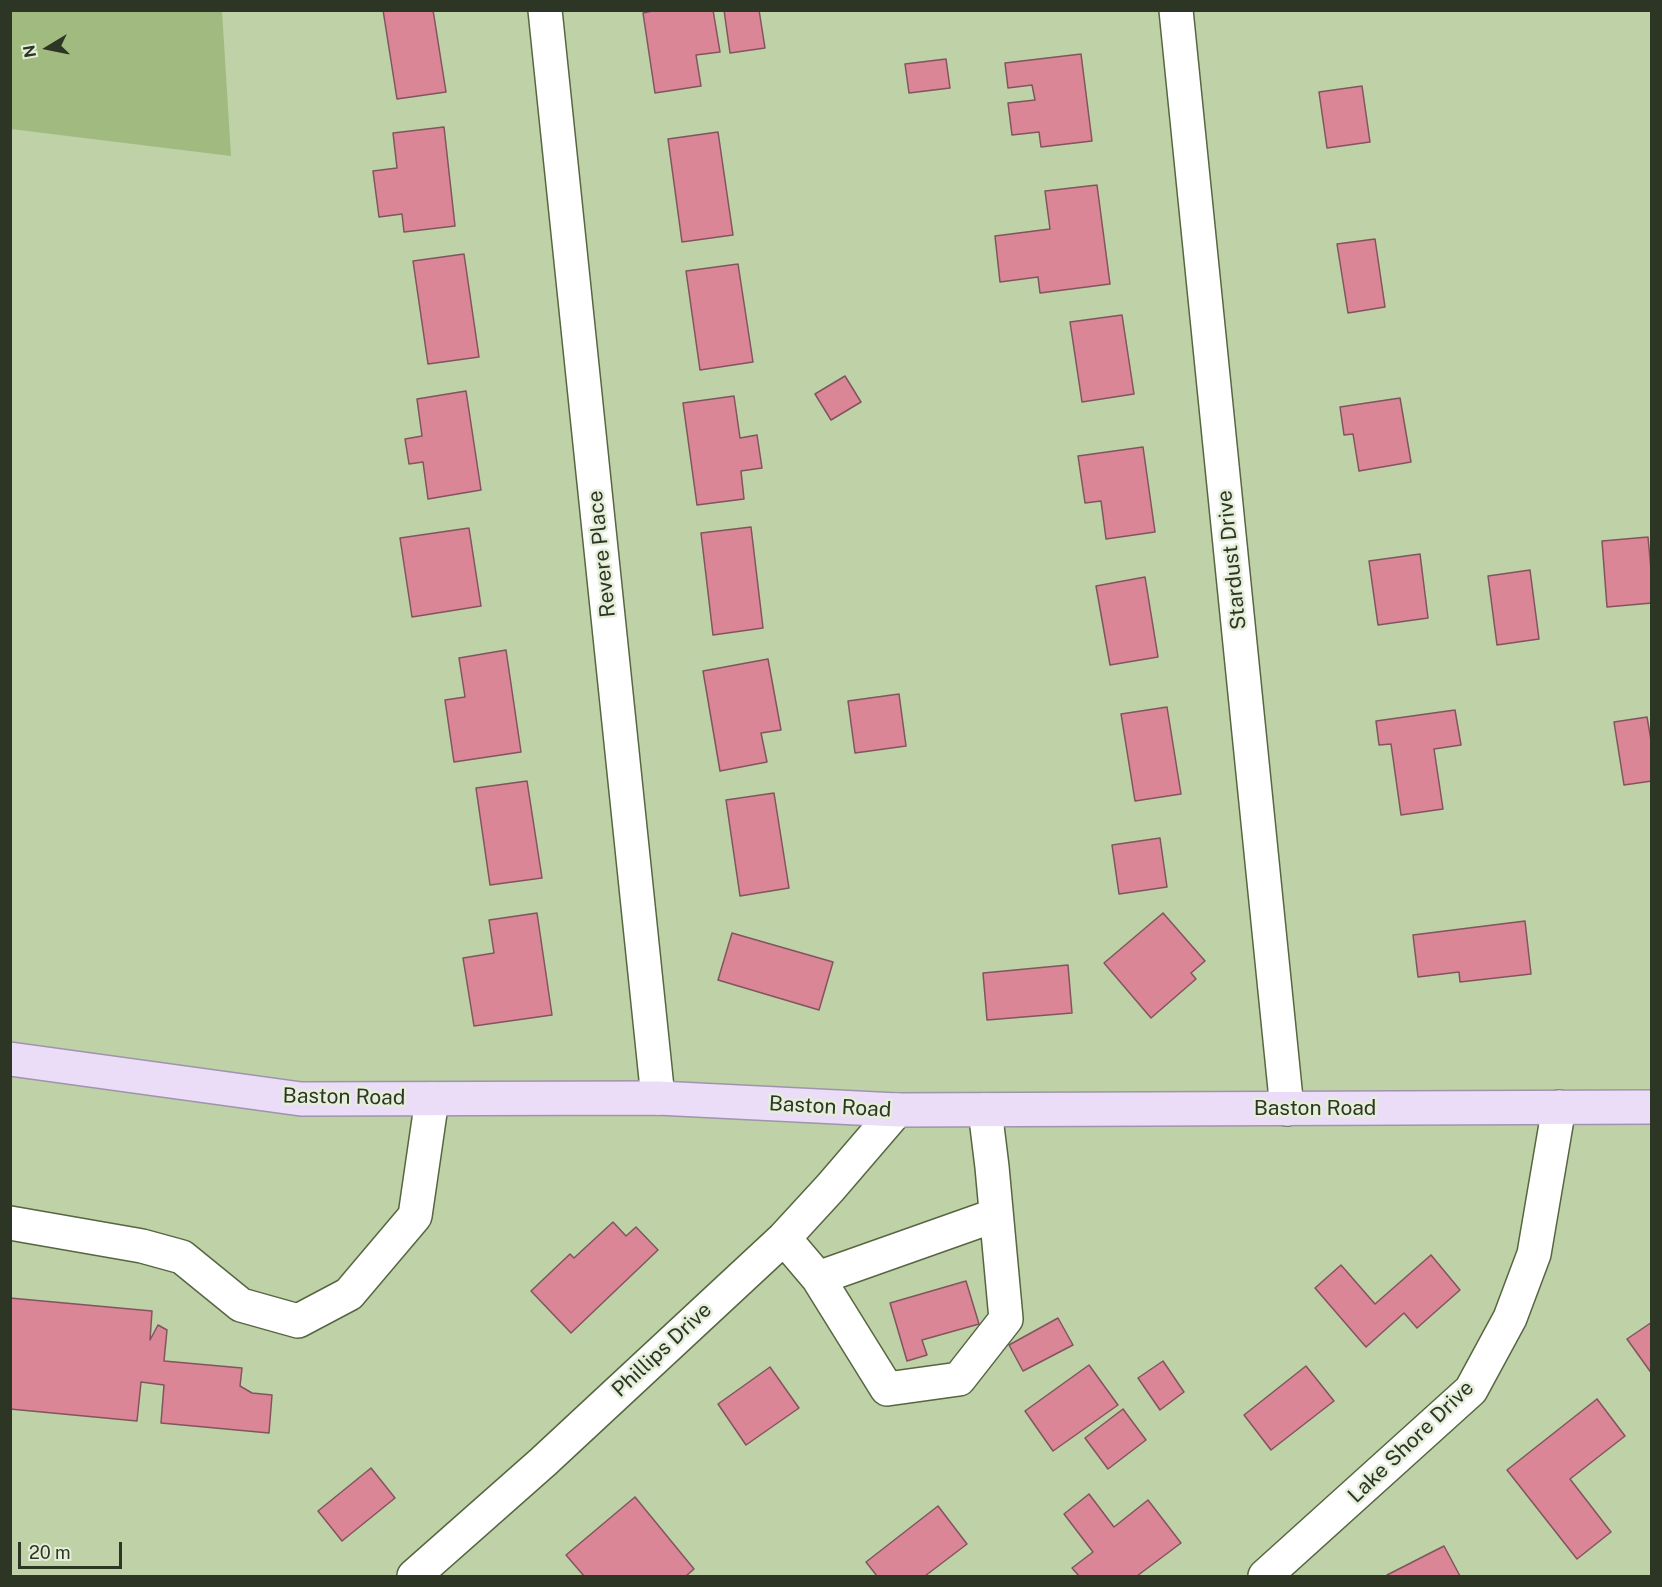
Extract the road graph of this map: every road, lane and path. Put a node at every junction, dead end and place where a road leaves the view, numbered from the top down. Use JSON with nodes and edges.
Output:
{"nodes":[{"id":1,"x":545,"y":10,"type":"edge"},
{"id":2,"x":1176,"y":10,"type":"edge"},
{"id":3,"x":10,"y":1059,"type":"edge"},
{"id":4,"x":658,"y":1098,"type":"junction"},
{"id":5,"x":432,"y":1099,"type":"junction"},
{"id":6,"x":1558,"y":1107,"type":"junction"},
{"id":7,"x":1652,"y":1107,"type":"edge"},
{"id":8,"x":1287,"y":1109,"type":"junction"},
{"id":9,"x":897,"y":1110,"type":"junction"},
{"id":10,"x":985,"y":1110,"type":"junction"},
{"id":11,"x":996,"y":1215,"type":"junction"},
{"id":12,"x":10,"y":1223,"type":"edge"},
{"id":13,"x":784,"y":1238,"type":"junction"},
{"id":14,"x":818,"y":1278,"type":"junction"},
{"id":15,"x":414,"y":1576,"type":"edge"},
{"id":16,"x":1265,"y":1576,"type":"edge"}],
"edges":[{"from":1,"to":4,"type":"street","name":"Revere Place"},
{"from":2,"to":8,"type":"street","name":"Stardust Drive"},
{"from":3,"to":5,"type":"main road","name":"Baston Road"},
{"from":4,"to":5,"type":"main road","name":"Baston Road"},
{"from":4,"to":9,"type":"main road","name":"Baston Road"},
{"from":5,"to":12,"type":"street"},
{"from":6,"to":7,"type":"main road","name":"Baston Road"},
{"from":6,"to":8,"type":"main road","name":"Baston Road"},
{"from":6,"to":16,"type":"street","name":"Lake Shore Drive"},
{"from":8,"to":10,"type":"main road","name":"Baston Road"},
{"from":9,"to":10,"type":"main road","name":"Baston Road"},
{"from":9,"to":13,"type":"street","name":"Phillips Drive"},
{"from":10,"to":11,"type":"street"},
{"from":11,"to":14,"type":"street"},
{"from":11,"to":14,"type":"street"},
{"from":13,"to":14,"type":"street"},
{"from":13,"to":15,"type":"street","name":"Phillips Drive"}]}
